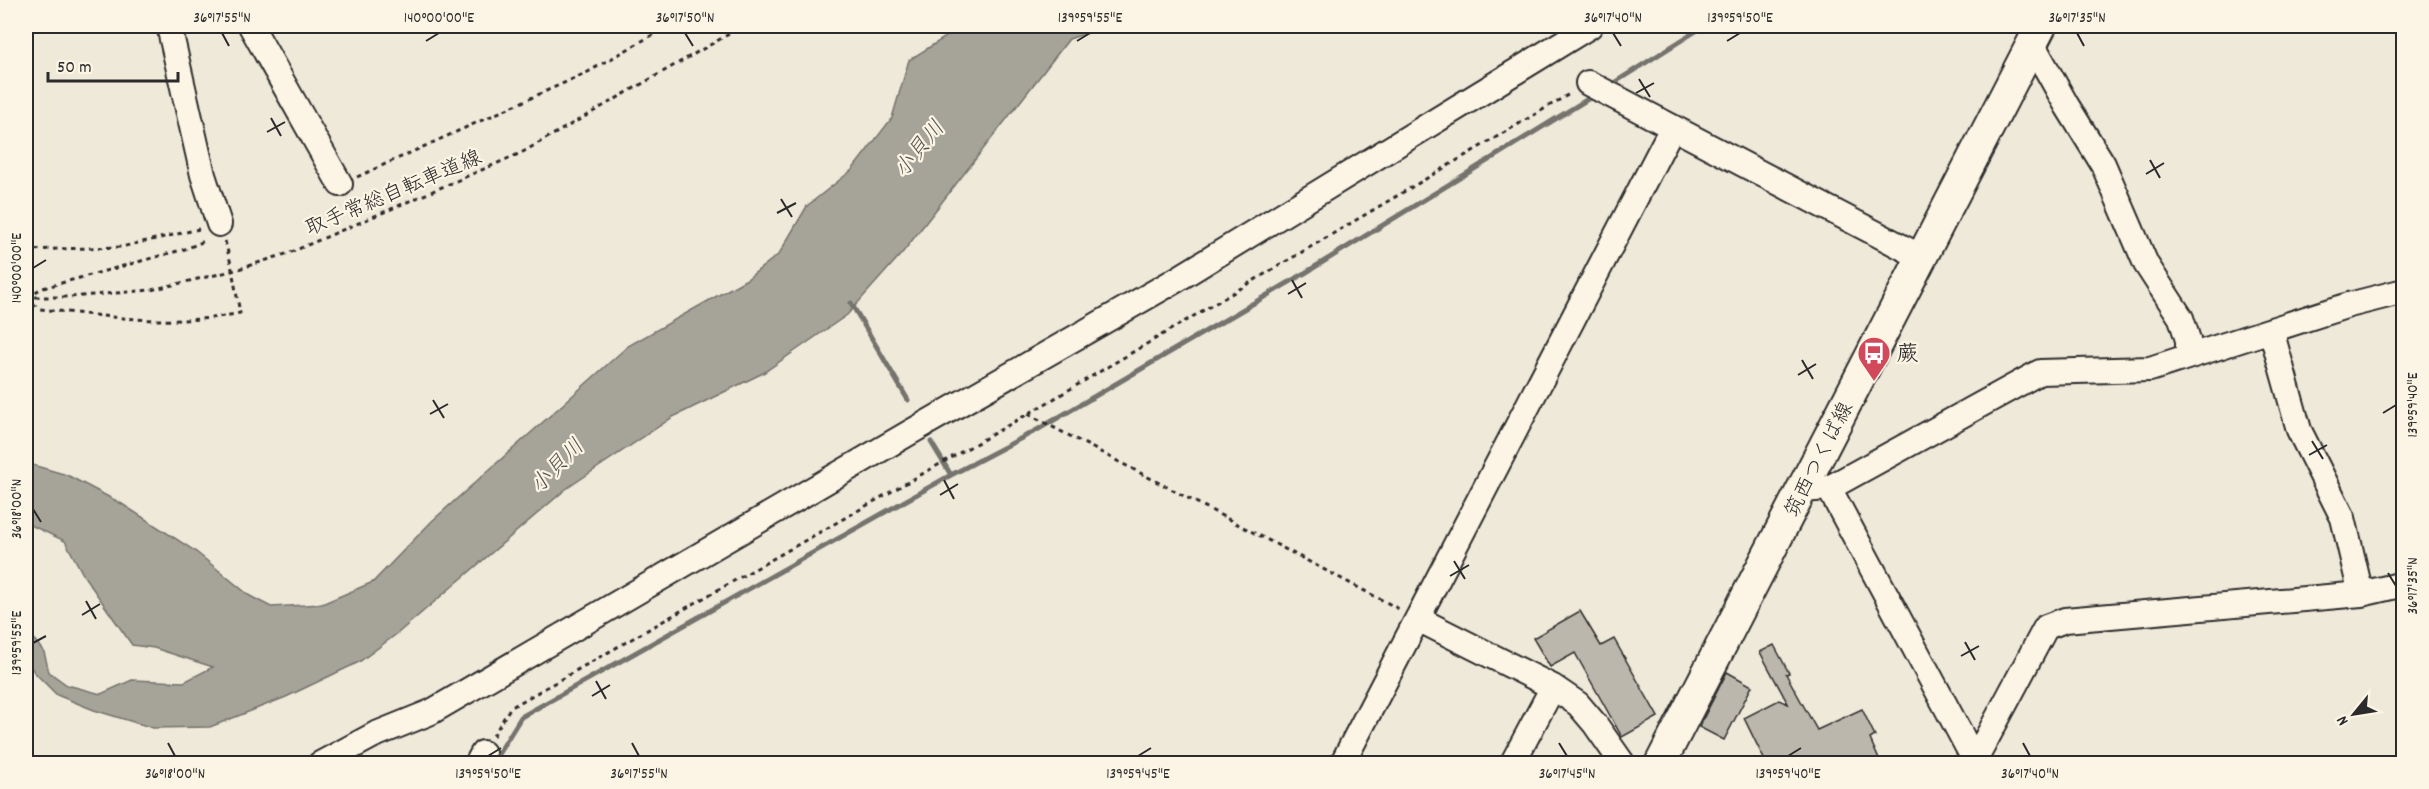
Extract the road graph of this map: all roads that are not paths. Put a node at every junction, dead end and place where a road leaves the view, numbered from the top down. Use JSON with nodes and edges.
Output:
{"nodes":[{"id":1,"x":169,"y":26,"type":"edge"},
{"id":2,"x":251,"y":26,"type":"edge"},
{"id":3,"x":1590,"y":26,"type":"edge"},
{"id":4,"x":2036,"y":34,"type":"edge"},
{"id":5,"x":1597,"y":88,"type":"road end"},
{"id":6,"x":1672,"y":128,"type":"junction"},
{"id":7,"x":340,"y":184,"type":"road end"},
{"id":8,"x":221,"y":229,"type":"road end"},
{"id":9,"x":1921,"y":257,"type":"junction"},
{"id":10,"x":2403,"y":291,"type":"edge"},
{"id":11,"x":2271,"y":330,"type":"junction"},
{"id":12,"x":2187,"y":356,"type":"junction"},
{"id":13,"x":1815,"y":489,"type":"junction"},
{"id":14,"x":2403,"y":584,"type":"edge"},
{"id":15,"x":2361,"y":594,"type":"junction"},
{"id":16,"x":1418,"y":619,"type":"junction"},
{"id":17,"x":1553,"y":687,"type":"junction"},
{"id":18,"x":1974,"y":762,"type":"edge"},
{"id":19,"x":320,"y":764,"type":"edge"},
{"id":20,"x":1342,"y":764,"type":"edge"},
{"id":21,"x":1512,"y":764,"type":"edge"},
{"id":22,"x":1623,"y":764,"type":"edge"},
{"id":23,"x":1660,"y":764,"type":"edge"}],
"edges":[{"from":1,"to":8,"type":"street"},
{"from":2,"to":7,"type":"street"},
{"from":3,"to":19,"type":"street"},
{"from":4,"to":9,"type":"main road","name":"筑西つくば線"},
{"from":4,"to":12,"type":"street"},
{"from":5,"to":6,"type":"street"},
{"from":6,"to":9,"type":"street"},
{"from":6,"to":16,"type":"street"},
{"from":9,"to":13,"type":"main road","name":"筑西つくば線"},
{"from":10,"to":11,"type":"street"},
{"from":11,"to":12,"type":"street"},
{"from":11,"to":15,"type":"street"},
{"from":12,"to":13,"type":"street"},
{"from":13,"to":18,"type":"street"},
{"from":13,"to":23,"type":"main road","name":"筑西つくば線"},
{"from":14,"to":15,"type":"street"},
{"from":15,"to":18,"type":"street"},
{"from":16,"to":17,"type":"street"},
{"from":16,"to":20,"type":"street"},
{"from":17,"to":21,"type":"street"},
{"from":17,"to":22,"type":"street"}]}
